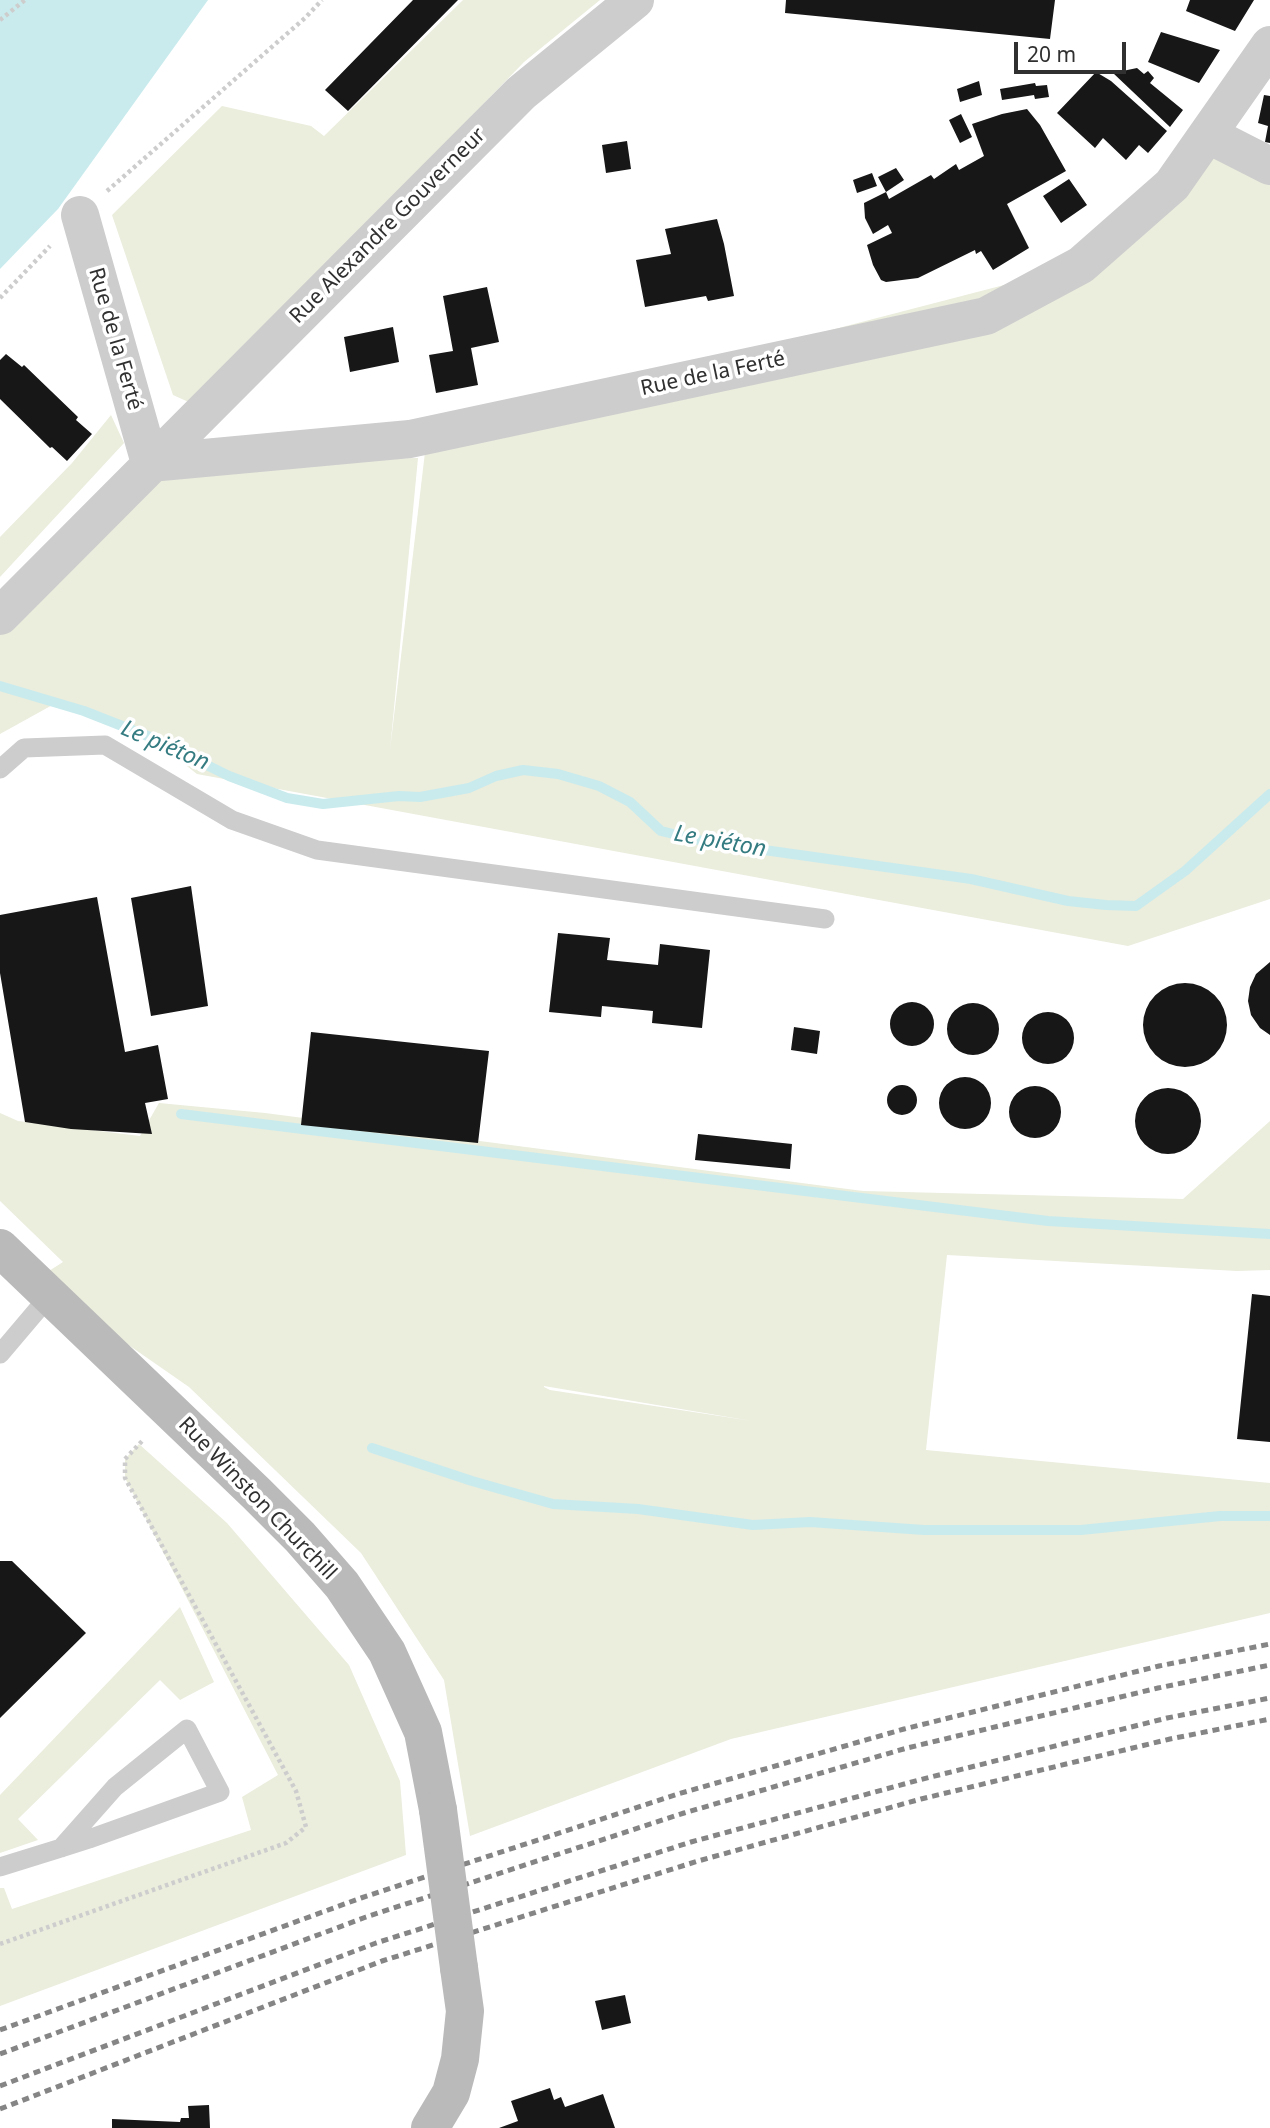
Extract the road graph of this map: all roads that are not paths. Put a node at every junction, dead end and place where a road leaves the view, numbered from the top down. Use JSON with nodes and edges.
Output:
{"nodes":[{"id":1,"x":635,"y":0,"type":"edge"},
{"id":2,"x":1270,"y":46,"type":"edge"},
{"id":3,"x":1209,"y":135,"type":"junction"},
{"id":4,"x":1270,"y":166,"type":"edge"},
{"id":5,"x":80,"y":215,"type":"road end"},
{"id":6,"x":150,"y":463,"type":"junction"},
{"id":7,"x":0,"y":616,"type":"edge"},
{"id":8,"x":0,"y":769,"type":"edge"},
{"id":9,"x":825,"y":919,"type":"dead end"},
{"id":10,"x":0,"y":1248,"type":"edge"},
{"id":11,"x":50,"y":1295,"type":"junction"},
{"id":12,"x":0,"y":1354,"type":"edge"},
{"id":13,"x":61,"y":1848,"type":"junction"},
{"id":14,"x":0,"y":1867,"type":"edge"},
{"id":15,"x":430,"y":2128,"type":"edge"}],
"edges":[{"from":1,"to":6,"type":"street","name":"Rue Alexandre Gouverneur"},
{"from":2,"to":3,"type":"street","name":"Rue de la Ferté"},
{"from":3,"to":4,"type":"street"},
{"from":3,"to":6,"type":"street","name":"Rue de la Ferté"},
{"from":5,"to":6,"type":"street","name":"Rue de la Ferté"},
{"from":6,"to":7,"type":"street"},
{"from":8,"to":9,"type":"lane"},
{"from":10,"to":11,"type":"main road","name":"Rue Winston Churchill"},
{"from":11,"to":12,"type":"lane"},
{"from":11,"to":15,"type":"main road","name":"Rue Winston Churchill","bridge":true},
{"from":13,"to":13,"type":"lane"},
{"from":13,"to":14,"type":"lane"}]}
